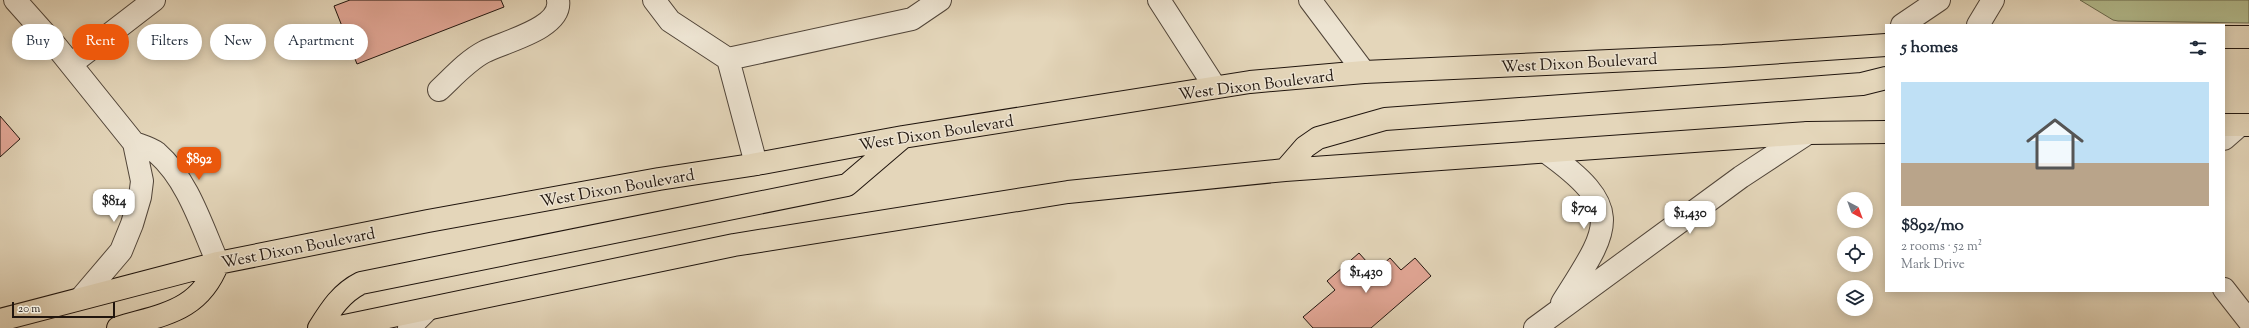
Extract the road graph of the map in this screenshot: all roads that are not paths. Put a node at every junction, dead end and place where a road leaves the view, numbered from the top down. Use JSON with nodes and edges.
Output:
{"nodes":[{"id":1,"x":15,"y":0,"type":"edge"},
{"id":2,"x":154,"y":0,"type":"edge"},
{"id":3,"x":558,"y":0,"type":"edge"},
{"id":4,"x":654,"y":0,"type":"edge"},
{"id":5,"x":940,"y":0,"type":"edge"},
{"id":6,"x":1159,"y":0,"type":"edge"},
{"id":7,"x":1310,"y":0,"type":"edge"},
{"id":8,"x":1939,"y":0,"type":"edge"},
{"id":9,"x":1993,"y":0,"type":"edge"},
{"id":10,"x":1903,"y":24,"type":"edge"},
{"id":11,"x":1979,"y":24,"type":"edge"},
{"id":12,"x":2225,"y":37,"type":"edge"},
{"id":13,"x":2249,"y":37,"type":"edge"},
{"id":14,"x":1881,"y":43,"type":"edge"},
{"id":15,"x":728,"y":60,"type":"junction"},
{"id":16,"x":71,"y":64,"type":"junction"},
{"id":17,"x":1364,"y":72,"type":"junction"},
{"id":18,"x":1885,"y":78,"type":"edge"},
{"id":19,"x":1215,"y":88,"type":"junction"},
{"id":20,"x":439,"y":90,"type":"dead end"},
{"id":21,"x":1885,"y":132,"type":"edge"},
{"id":22,"x":1808,"y":133,"type":"junction"},
{"id":23,"x":903,"y":137,"type":"junction"},
{"id":24,"x":134,"y":143,"type":"junction"},
{"id":25,"x":1546,"y":152,"type":"junction"},
{"id":26,"x":756,"y":164,"type":"junction"},
{"id":27,"x":1285,"y":170,"type":"junction"},
{"id":28,"x":218,"y":263,"type":"junction"},
{"id":29,"x":2225,"y":290,"type":"edge"},
{"id":30,"x":81,"y":298,"type":"junction"},
{"id":31,"x":428,"y":309,"type":"junction"},
{"id":32,"x":1556,"y":313,"type":"junction"},
{"id":33,"x":0,"y":320,"type":"edge"},
{"id":34,"x":2249,"y":321,"type":"edge"},
{"id":35,"x":118,"y":328,"type":"edge"},
{"id":36,"x":320,"y":328,"type":"edge"},
{"id":37,"x":335,"y":328,"type":"edge"},
{"id":38,"x":408,"y":328,"type":"edge"},
{"id":39,"x":1535,"y":328,"type":"edge"}],
"edges":[{"from":1,"to":16,"type":"street"},
{"from":2,"to":16,"type":"street"},
{"from":3,"to":20,"type":"street"},
{"from":4,"to":15,"type":"street"},
{"from":5,"to":15,"type":"street"},
{"from":6,"to":19,"type":"street"},
{"from":7,"to":17,"type":"street"},
{"from":8,"to":10,"type":"street"},
{"from":9,"to":11,"type":"street"},
{"from":12,"to":13,"type":"highway"},
{"from":14,"to":17,"type":"highway","name":"West Dixon Boulevard"},
{"from":15,"to":26,"type":"street"},
{"from":16,"to":24,"type":"street"},
{"from":17,"to":19,"type":"highway","name":"West Dixon Boulevard"},
{"from":18,"to":27,"type":"highway"},
{"from":19,"to":23,"type":"highway","name":"West Dixon Boulevard"},
{"from":21,"to":22,"type":"highway"},
{"from":22,"to":25,"type":"highway"},
{"from":22,"to":32,"type":"street"},
{"from":23,"to":26,"type":"highway","name":"West Dixon Boulevard"},
{"from":23,"to":36,"type":"highway"},
{"from":24,"to":28,"type":"street"},
{"from":24,"to":30,"type":"street"},
{"from":25,"to":27,"type":"highway"},
{"from":25,"to":32,"type":"street"},
{"from":26,"to":28,"type":"highway","name":"West Dixon Boulevard"},
{"from":27,"to":31,"type":"highway"},
{"from":28,"to":30,"type":"highway","name":"West Dixon Boulevard"},
{"from":28,"to":35,"type":"highway"},
{"from":29,"to":34,"type":"street"},
{"from":30,"to":33,"type":"highway","name":"West Dixon Boulevard"},
{"from":31,"to":37,"type":"highway"},
{"from":31,"to":38,"type":"street"},
{"from":32,"to":39,"type":"street"}]}
